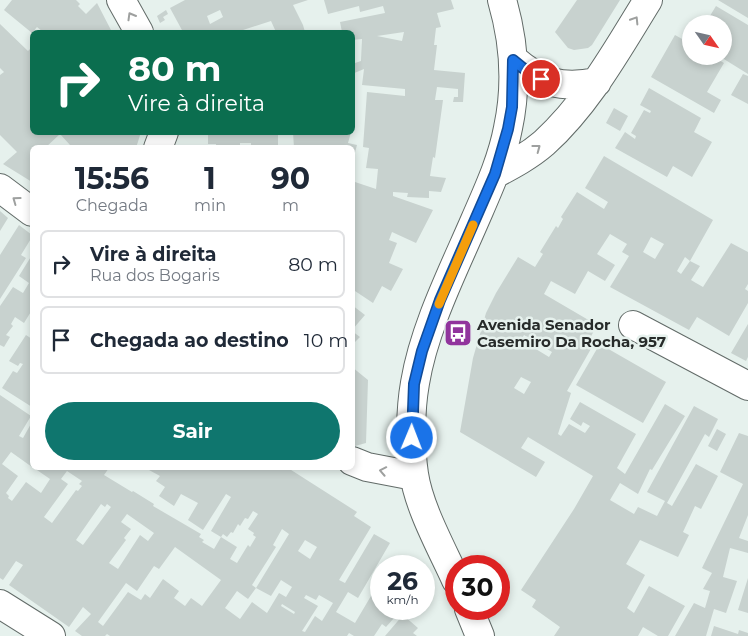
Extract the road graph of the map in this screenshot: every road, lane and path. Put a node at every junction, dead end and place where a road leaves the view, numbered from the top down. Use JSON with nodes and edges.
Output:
{"nodes":[{"id":1,"x":121,"y":0,"type":"edge"},
{"id":2,"x":502,"y":0,"type":"edge"},
{"id":3,"x":648,"y":0,"type":"edge"},
{"id":4,"x":138,"y":30,"type":"edge"},
{"id":5,"x":513,"y":60,"type":"junction"},
{"id":6,"x":597,"y":82,"type":"junction"},
{"id":7,"x":495,"y":174,"type":"junction"},
{"id":8,"x":0,"y":188,"type":"edge"},
{"id":9,"x":30,"y":210,"type":"edge"},
{"id":10,"x":633,"y":325,"type":"dead end"},
{"id":11,"x":748,"y":386,"type":"edge"},
{"id":12,"x":355,"y":462,"type":"edge"},
{"id":13,"x":414,"y":476,"type":"junction"},
{"id":14,"x":445,"y":556,"type":"edge"},
{"id":15,"x":0,"y":604,"type":"edge"},
{"id":16,"x":51,"y":636,"type":"edge"}],
"edges":[{"from":4,"to":1,"type":"street","one_way":true},
{"from":2,"to":5,"type":"street"},
{"from":6,"to":3,"type":"street","one_way":true},
{"from":5,"to":6,"type":"street"},
{"from":5,"to":7,"type":"street"},
{"from":7,"to":6,"type":"street","one_way":true},
{"from":7,"to":13,"type":"street"},
{"from":9,"to":8,"type":"street","one_way":true},
{"from":10,"to":11,"type":"street"},
{"from":13,"to":12,"type":"street","one_way":true},
{"from":13,"to":14,"type":"street"},
{"from":15,"to":16,"type":"street"}]}
